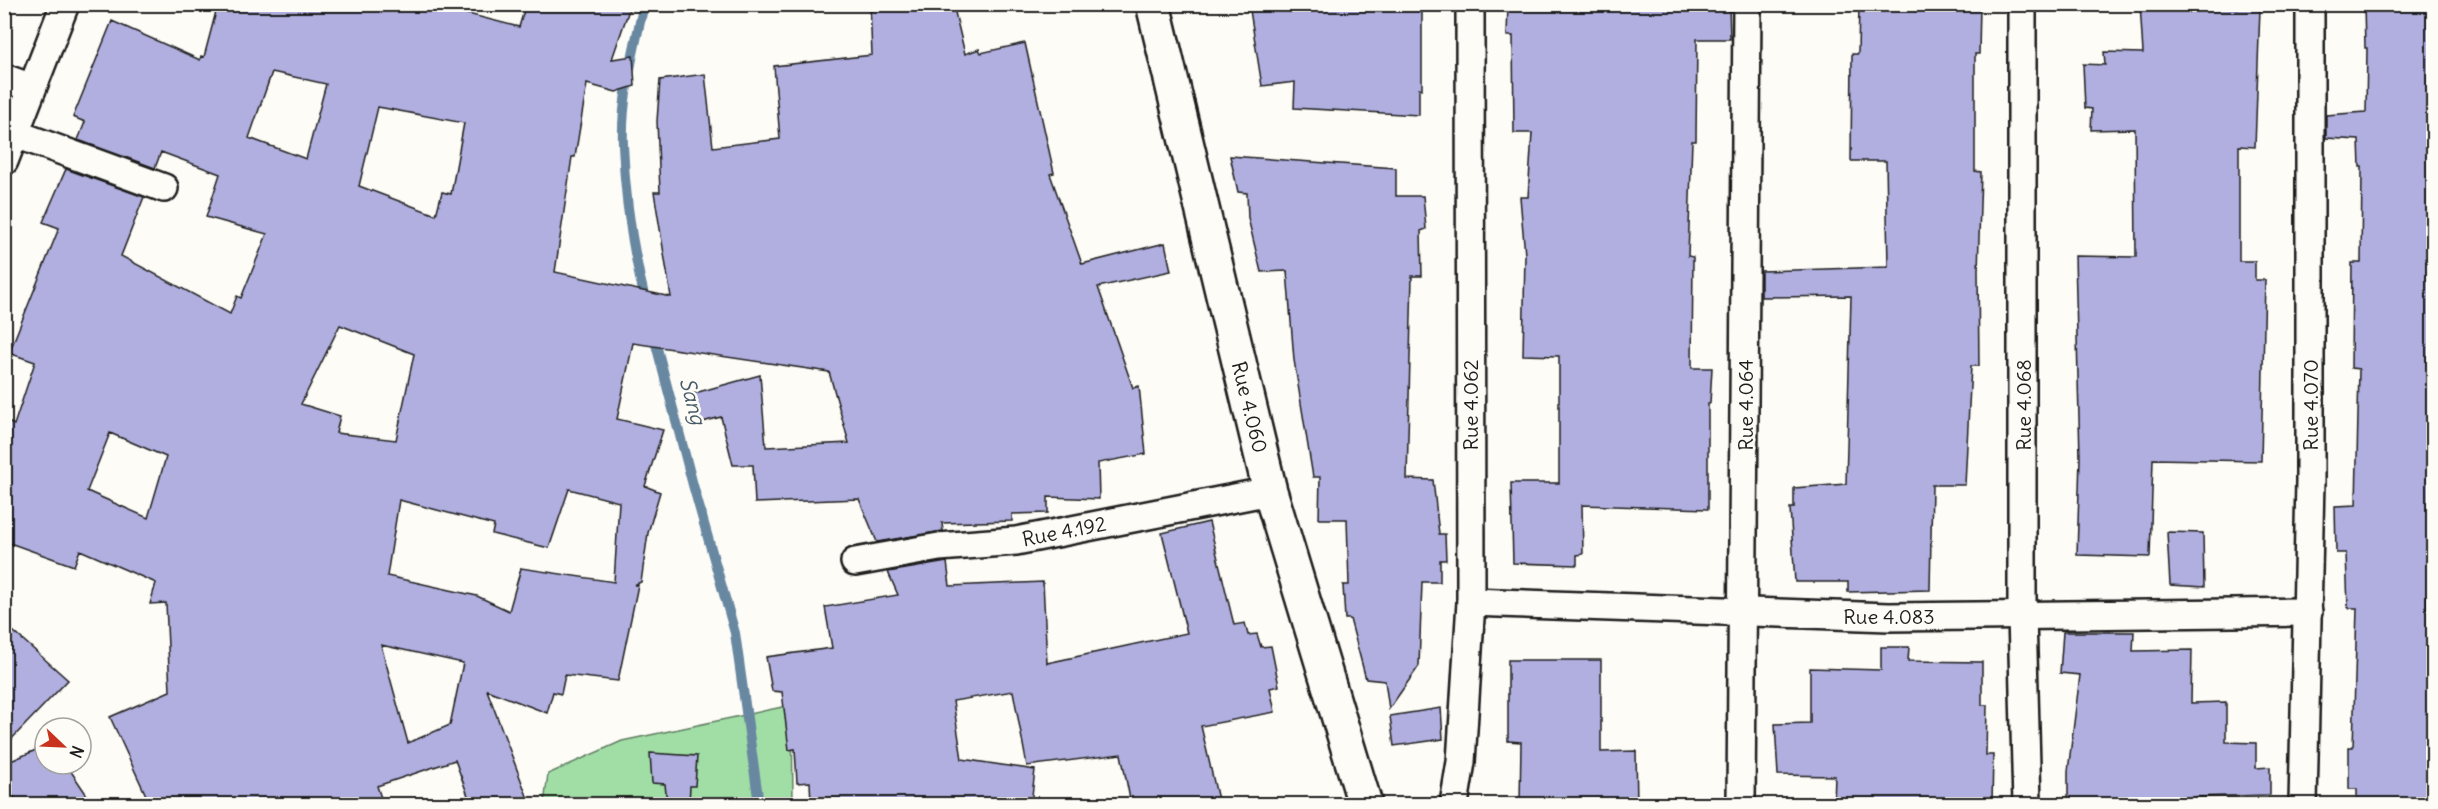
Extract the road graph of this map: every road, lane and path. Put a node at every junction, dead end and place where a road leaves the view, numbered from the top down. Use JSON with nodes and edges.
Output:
{"nodes":[{"id":1,"x":65,"y":4,"type":"edge"},
{"id":2,"x":1153,"y":4,"type":"edge"},
{"id":3,"x":1470,"y":4,"type":"edge"},
{"id":4,"x":1747,"y":4,"type":"edge"},
{"id":5,"x":2022,"y":4,"type":"edge"},
{"id":6,"x":2310,"y":4,"type":"edge"},
{"id":7,"x":4,"y":78,"type":"edge"},
{"id":8,"x":33,"y":88,"type":"junction"},
{"id":9,"x":16,"y":134,"type":"junction"},
{"id":10,"x":4,"y":160,"type":"edge"},
{"id":11,"x":164,"y":188,"type":"dead end"},
{"id":12,"x":1270,"y":491,"type":"junction"},
{"id":13,"x":855,"y":562,"type":"dead end"},
{"id":14,"x":1470,"y":602,"type":"junction"},
{"id":15,"x":2308,"y":612,"type":"junction"},
{"id":16,"x":1743,"y":614,"type":"junction"},
{"id":17,"x":2022,"y":615,"type":"junction"},
{"id":18,"x":1365,"y":804,"type":"edge"},
{"id":19,"x":1454,"y":804,"type":"edge"},
{"id":20,"x":1741,"y":804,"type":"edge"},
{"id":21,"x":2027,"y":804,"type":"edge"},
{"id":22,"x":2303,"y":804,"type":"edge"}],
"edges":[{"from":1,"to":8,"type":"street"},
{"from":2,"to":12,"type":"street","name":"Rue 4.060"},
{"from":3,"to":14,"type":"street","name":"Rue 4.062"},
{"from":4,"to":16,"type":"street","name":"Rue 4.064"},
{"from":5,"to":17,"type":"street","name":"Rue 4.068"},
{"from":6,"to":15,"type":"street","name":"Rue 4.070"},
{"from":7,"to":8,"type":"street"},
{"from":8,"to":9,"type":"street"},
{"from":9,"to":10,"type":"street"},
{"from":9,"to":11,"type":"street"},
{"from":12,"to":13,"type":"street","name":"Rue 4.192"},
{"from":12,"to":18,"type":"street","name":"Rue 4.060"},
{"from":14,"to":16,"type":"street","name":"Rue 4.083"},
{"from":14,"to":19,"type":"street","name":"Rue 4.062"},
{"from":15,"to":17,"type":"street","name":"Rue 4.083"},
{"from":15,"to":22,"type":"street","name":"Rue 4.070"},
{"from":16,"to":17,"type":"street","name":"Rue 4.083"},
{"from":16,"to":20,"type":"street","name":"Rue 4.064"},
{"from":17,"to":21,"type":"street","name":"Rue 4.068"}]}
